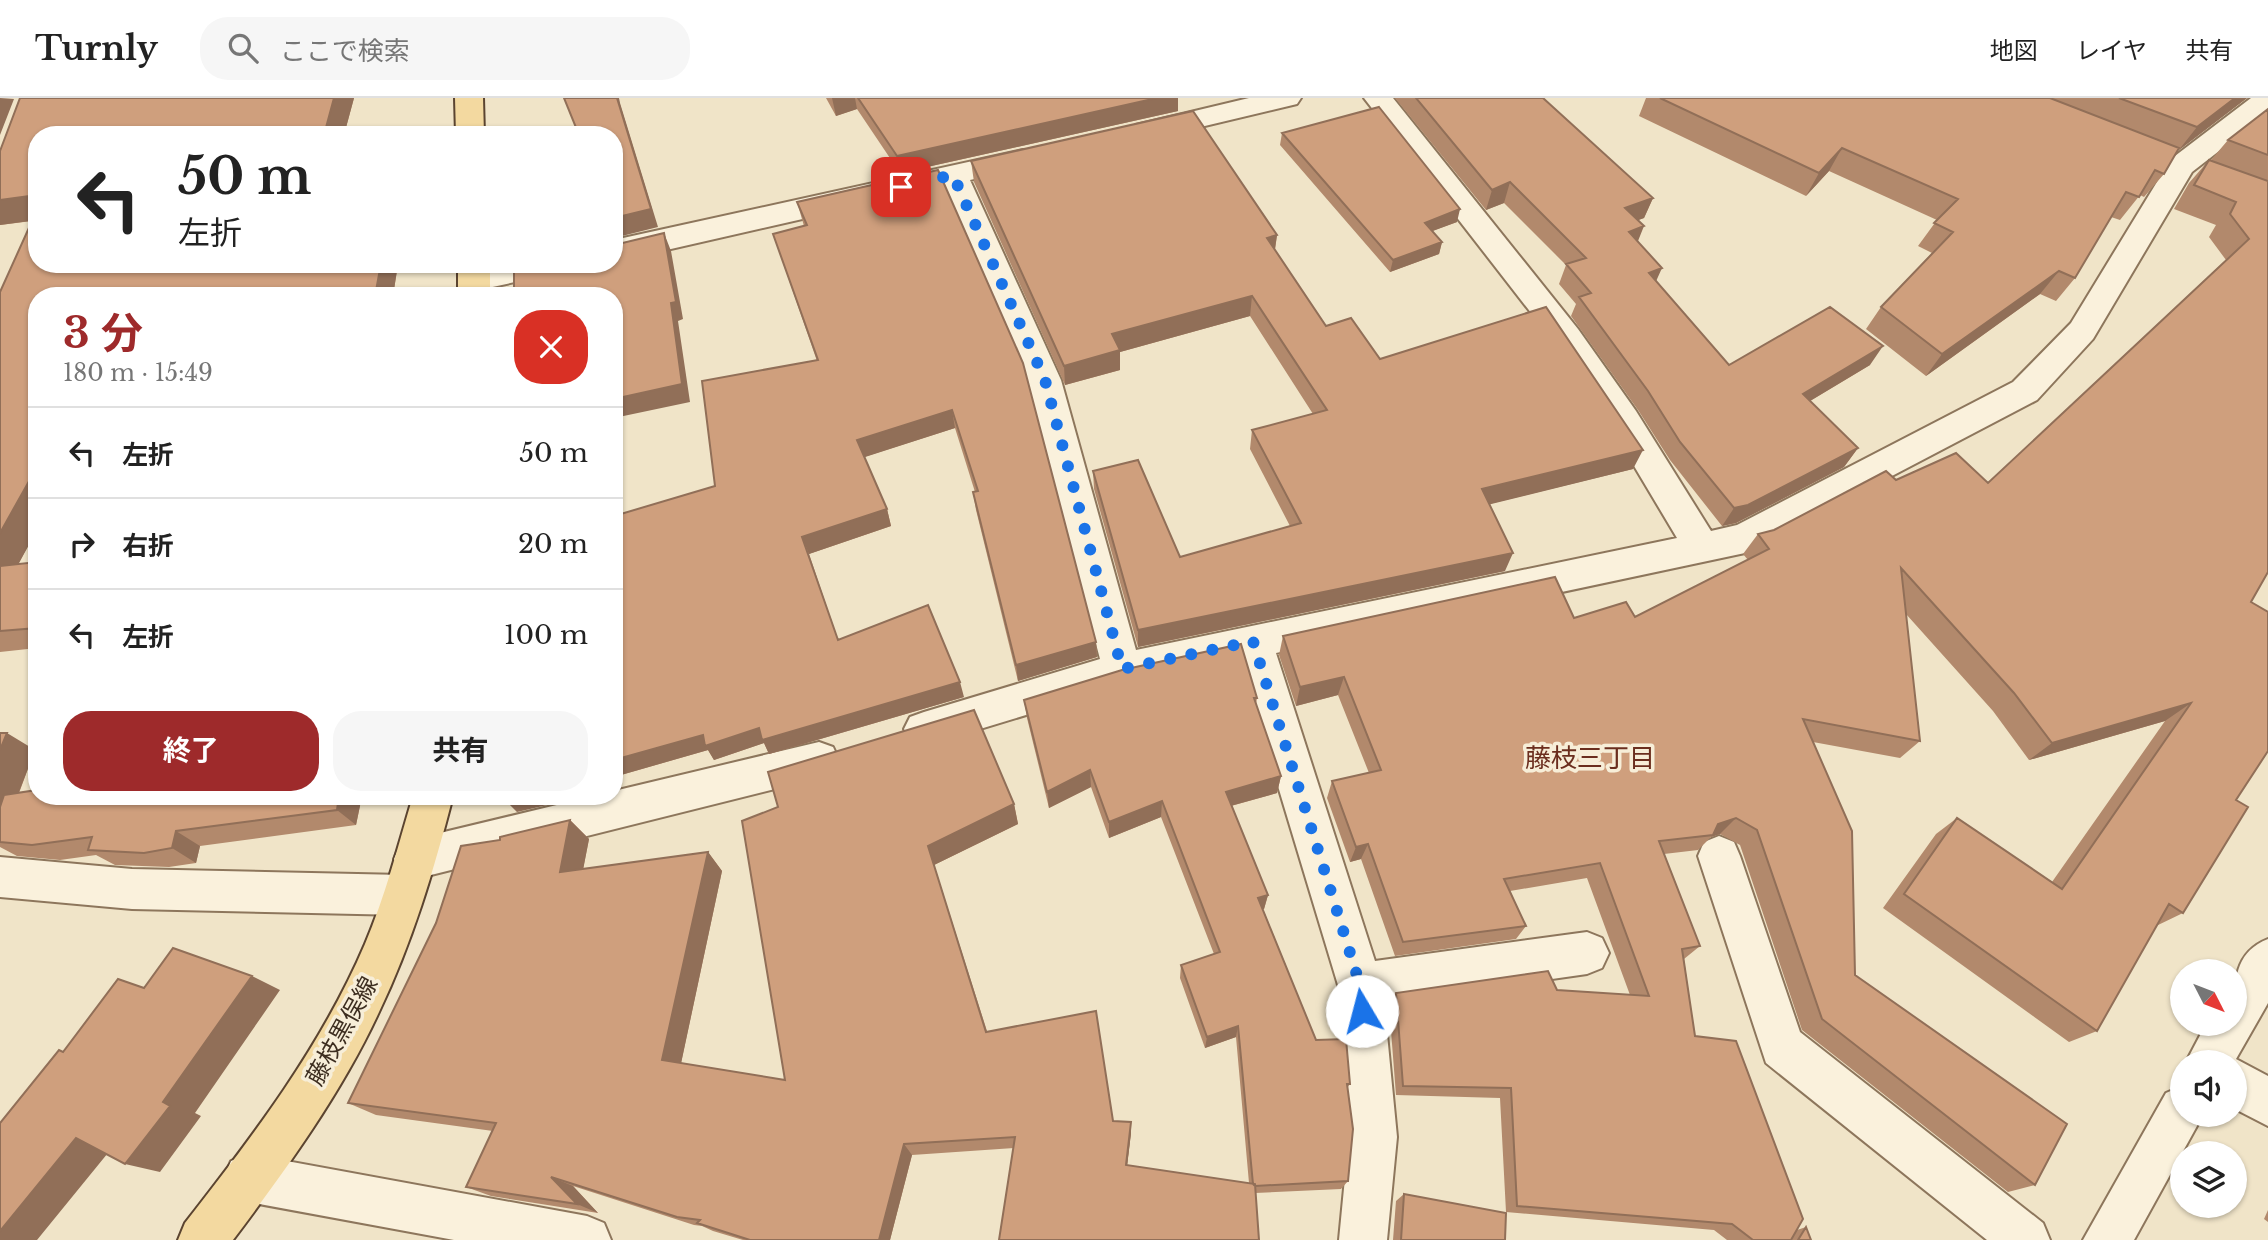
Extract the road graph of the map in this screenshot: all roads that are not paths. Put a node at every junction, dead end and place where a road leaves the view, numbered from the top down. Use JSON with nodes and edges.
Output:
{"nodes":[{"id":1,"x":469,"y":98,"type":"edge"},
{"id":2,"x":1287,"y":98,"type":"edge"},
{"id":3,"x":1378,"y":98,"type":"edge"},
{"id":4,"x":2268,"y":99,"type":"edge"},
{"id":5,"x":470,"y":126,"type":"edge"},
{"id":6,"x":1113,"y":138,"type":"edge"},
{"id":7,"x":1046,"y":154,"type":"edge"},
{"id":8,"x":953,"y":175,"type":"junction"},
{"id":9,"x":623,"y":249,"type":"edge"},
{"id":10,"x":508,"y":273,"type":"edge"},
{"id":11,"x":474,"y":280,"type":"edge"},
{"id":12,"x":1702,"y":547,"type":"junction"},
{"id":13,"x":1253,"y":641,"type":"junction"},
{"id":14,"x":1122,"y":669,"type":"junction"},
{"id":15,"x":888,"y":739,"type":"edge"},
{"id":16,"x":849,"y":751,"type":"edge"},
{"id":17,"x":430,"y":805,"type":"edge"},
{"id":18,"x":1719,"y":856,"type":"dead end"},
{"id":19,"x":0,"y":877,"type":"edge"},
{"id":20,"x":409,"y":877,"type":"junction"},
{"id":21,"x":1587,"y":953,"type":"dead end"},
{"id":22,"x":2268,"y":960,"type":"edge"},
{"id":23,"x":1360,"y":985,"type":"junction"},
{"id":24,"x":2247,"y":997,"type":"edge"},
{"id":25,"x":2247,"y":1090,"type":"edge"},
{"id":26,"x":2268,"y":1103,"type":"edge"},
{"id":27,"x":2172,"y":1127,"type":"edge"},
{"id":28,"x":248,"y":1178,"type":"junction"},
{"id":29,"x":202,"y":1240,"type":"edge"},
{"id":30,"x":587,"y":1240,"type":"edge"},
{"id":31,"x":1363,"y":1240,"type":"edge"},
{"id":32,"x":2026,"y":1240,"type":"edge"},
{"id":33,"x":2106,"y":1240,"type":"edge"}],
"edges":[{"from":1,"to":5,"type":"main road"},
{"from":2,"to":6,"type":"street"},
{"from":3,"to":12,"type":"street"},
{"from":4,"to":12,"type":"street"},
{"from":7,"to":8,"type":"street"},
{"from":8,"to":9,"type":"street"},
{"from":8,"to":14,"type":"street"},
{"from":10,"to":11,"type":"street"},
{"from":12,"to":13,"type":"street"},
{"from":13,"to":14,"type":"street"},
{"from":13,"to":23,"type":"street"},
{"from":14,"to":15,"type":"street"},
{"from":16,"to":20,"type":"street"},
{"from":17,"to":20,"type":"main road","name":"藤枝黒俣線"},
{"from":18,"to":32,"type":"street"},
{"from":19,"to":20,"type":"street"},
{"from":20,"to":28,"type":"main road","name":"藤枝黒俣線"},
{"from":21,"to":23,"type":"street"},
{"from":22,"to":24,"type":"street"},
{"from":23,"to":31,"type":"street"},
{"from":25,"to":26,"type":"street"},
{"from":27,"to":33,"type":"street"},
{"from":28,"to":29,"type":"main road","name":"藤枝黒俣線"},
{"from":28,"to":30,"type":"street"}]}
